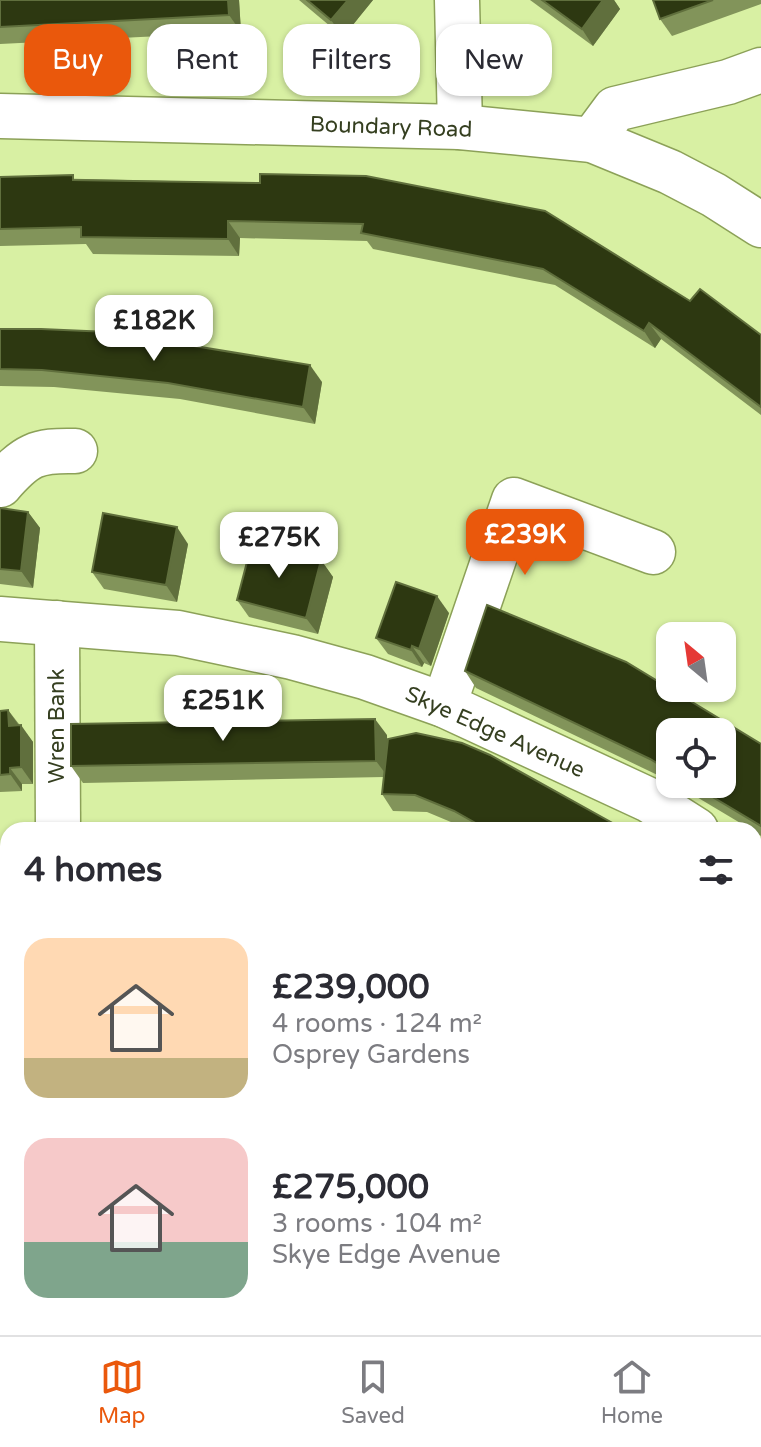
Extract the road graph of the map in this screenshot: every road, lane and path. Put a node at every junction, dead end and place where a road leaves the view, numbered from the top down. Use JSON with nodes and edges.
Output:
{"nodes":[{"id":1,"x":457,"y":0,"type":"edge"},
{"id":2,"x":761,"y":70,"type":"edge"},
{"id":3,"x":0,"y":116,"type":"edge"},
{"id":4,"x":460,"y":127,"type":"junction"},
{"id":5,"x":592,"y":140,"type":"junction"},
{"id":6,"x":761,"y":225,"type":"edge"},
{"id":7,"x":75,"y":451,"type":"dead end"},
{"id":8,"x":0,"y":485,"type":"edge"},
{"id":9,"x":653,"y":552,"type":"dead end"},
{"id":10,"x":0,"y":619,"type":"edge"},
{"id":11,"x":57,"y":623,"type":"junction"},
{"id":12,"x":444,"y":705,"type":"junction"},
{"id":13,"x":58,"y":822,"type":"edge"},
{"id":14,"x":683,"y":822,"type":"edge"}],
"edges":[{"from":1,"to":4,"type":"street"},
{"from":2,"to":5,"type":"street"},
{"from":3,"to":4,"type":"street","name":"Boundary Road"},
{"from":4,"to":5,"type":"street","name":"Boundary Road"},
{"from":5,"to":6,"type":"street","name":"Boundary Road"},
{"from":7,"to":8,"type":"street"},
{"from":9,"to":12,"type":"street"},
{"from":10,"to":11,"type":"street","name":"Skye Edge Avenue"},
{"from":11,"to":12,"type":"street","name":"Skye Edge Avenue"},
{"from":11,"to":13,"type":"street","name":"Wren Bank"},
{"from":12,"to":14,"type":"street","name":"Skye Edge Avenue"}]}
